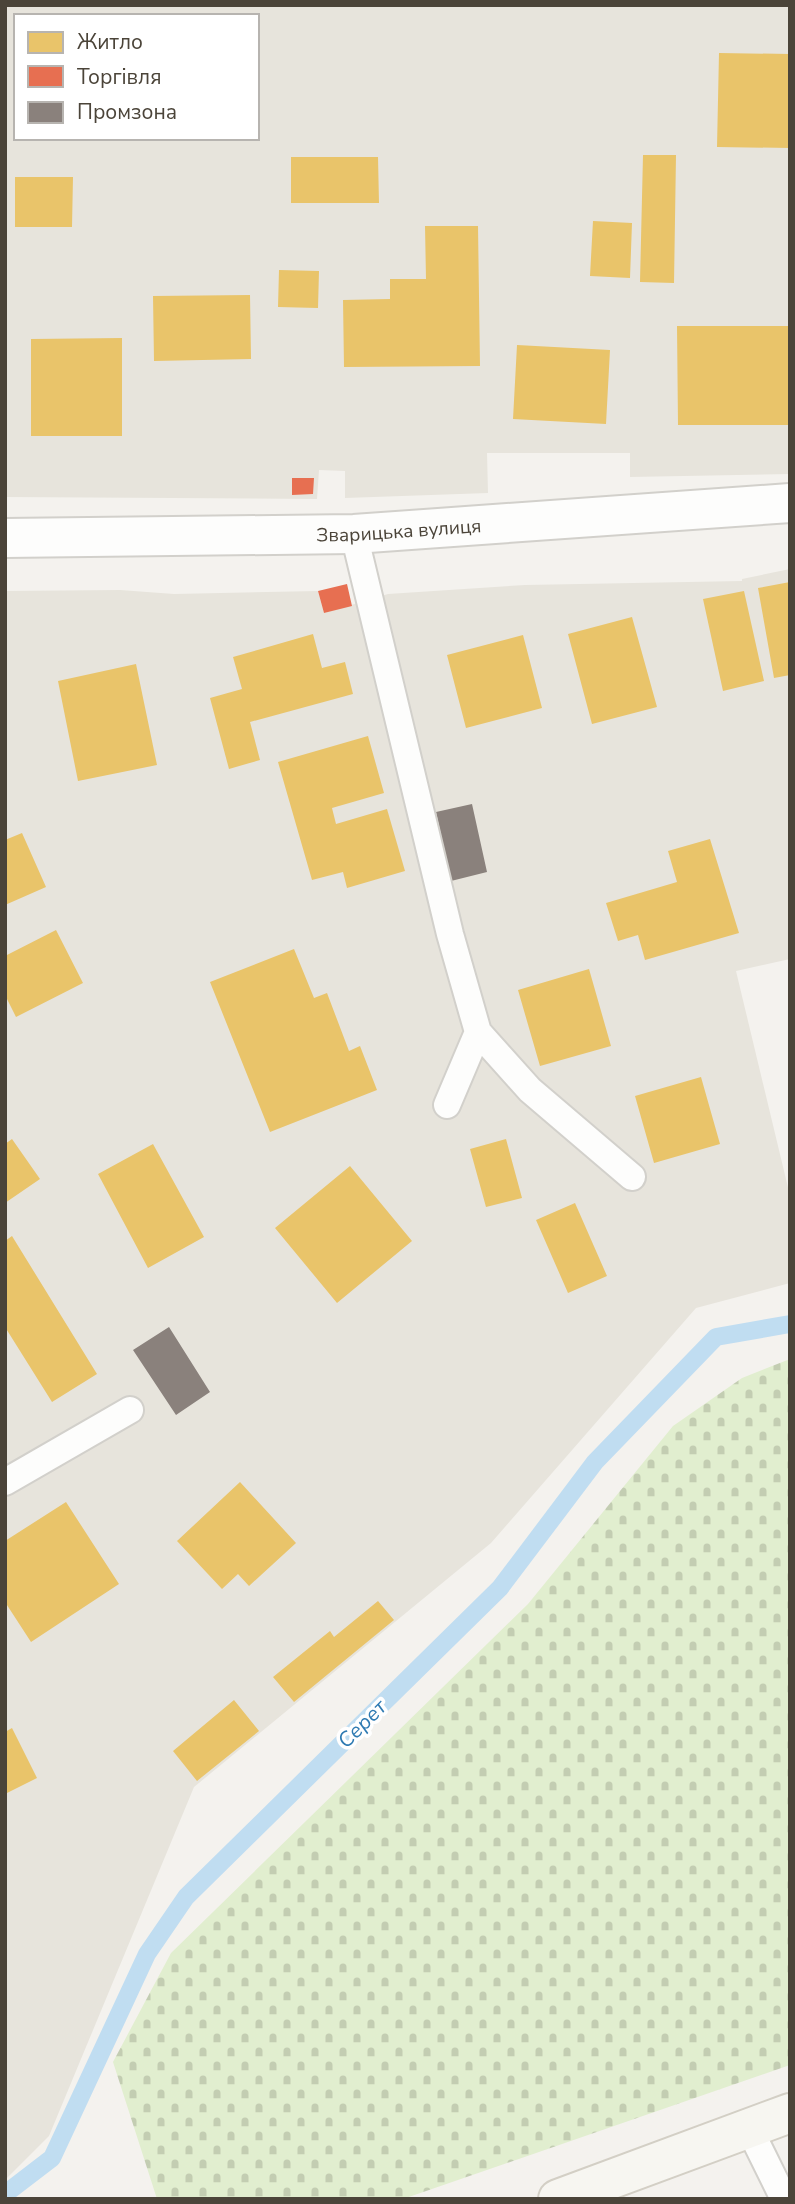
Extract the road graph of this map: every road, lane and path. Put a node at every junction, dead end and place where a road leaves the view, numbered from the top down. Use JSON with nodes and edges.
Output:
{"nodes":[{"id":1,"x":790,"y":503,"type":"edge"},
{"id":2,"x":354,"y":534,"type":"junction"},
{"id":3,"x":5,"y":538,"type":"edge"},
{"id":4,"x":478,"y":1032,"type":"junction"},
{"id":5,"x":447,"y":1104,"type":"dead end"},
{"id":6,"x":632,"y":1177,"type":"dead end"},
{"id":7,"x":130,"y":1410,"type":"dead end"},
{"id":8,"x":5,"y":1482,"type":"edge"},
{"id":9,"x":790,"y":2113,"type":"edge"},
{"id":10,"x":749,"y":2128,"type":"junction"},
{"id":11,"x":558,"y":2199,"type":"edge"},
{"id":12,"x":783,"y":2199,"type":"edge"}],
"edges":[{"from":1,"to":2,"type":"street","name":"Зварицька вулиця"},
{"from":2,"to":3,"type":"street","name":"Зварицька вулиця"},
{"from":2,"to":4,"type":"lane"},
{"from":4,"to":5,"type":"lane"},
{"from":4,"to":6,"type":"lane"},
{"from":7,"to":8,"type":"lane"},
{"from":9,"to":10,"type":"main road"},
{"from":10,"to":11,"type":"main road"},
{"from":10,"to":12,"type":"lane"}]}
